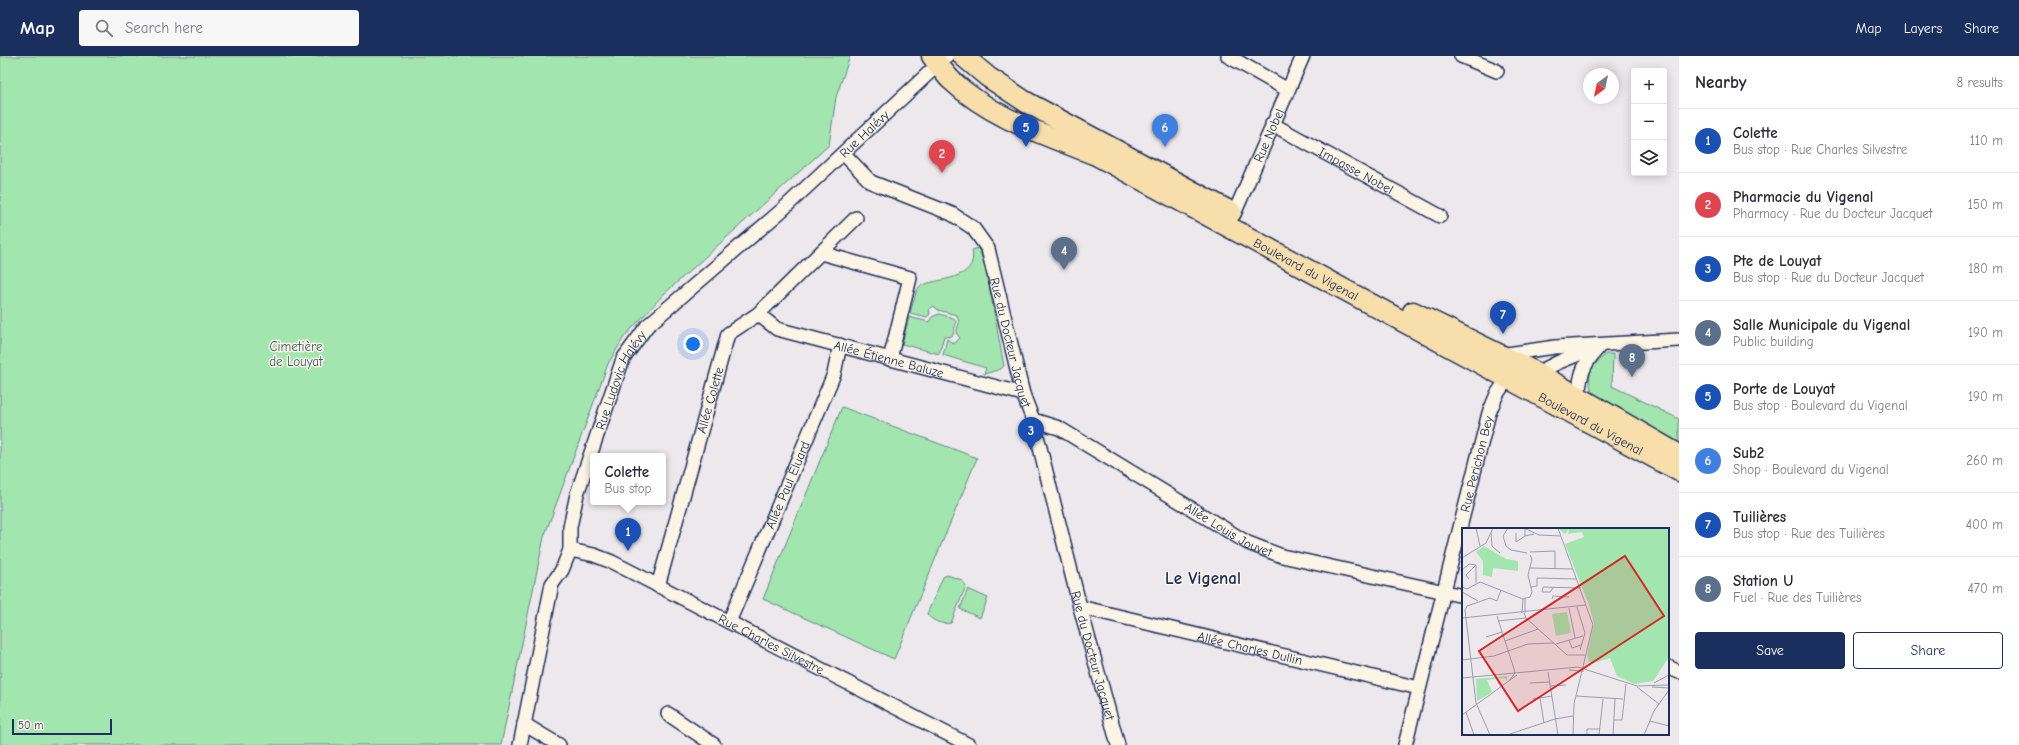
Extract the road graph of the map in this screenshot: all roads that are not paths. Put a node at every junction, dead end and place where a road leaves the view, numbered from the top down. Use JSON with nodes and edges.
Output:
{"nodes":[{"id":1,"x":963,"y":56,"type":"edge"},
{"id":2,"x":1228,"y":56,"type":"edge"},
{"id":3,"x":1303,"y":56,"type":"edge"},
{"id":4,"x":1462,"y":56,"type":"edge"},
{"id":5,"x":939,"y":58,"type":"edge"},
{"id":6,"x":1497,"y":71,"type":"dead end"},
{"id":7,"x":1288,"y":90,"type":"junction"},
{"id":8,"x":1272,"y":124,"type":"junction"},
{"id":9,"x":844,"y":154,"type":"junction"},
{"id":10,"x":781,"y":211,"type":"joint"},
{"id":11,"x":1234,"y":214,"type":"junction"},
{"id":12,"x":1440,"y":216,"type":"dead end"},
{"id":13,"x":856,"y":218,"type":"dead end"},
{"id":14,"x":821,"y":252,"type":"junction"},
{"id":15,"x":758,"y":314,"type":"junction"},
{"id":16,"x":1679,"y":340,"type":"edge"},
{"id":17,"x":840,"y":345,"type":"junction"},
{"id":18,"x":1601,"y":345,"type":"junction"},
{"id":19,"x":1500,"y":355,"type":"junction"},
{"id":20,"x":890,"y":359,"type":"junction"},
{"id":21,"x":1537,"y":373,"type":"junction"},
{"id":22,"x":1508,"y":378,"type":"junction"},
{"id":23,"x":1023,"y":394,"type":"junction"},
{"id":24,"x":1590,"y":404,"type":"junction"},
{"id":25,"x":1033,"y":420,"type":"junction"},
{"id":26,"x":591,"y":453,"type":"edge"},
{"id":27,"x":1679,"y":455,"type":"edge"},
{"id":28,"x":590,"y":456,"type":"edge"},
{"id":29,"x":1679,"y":472,"type":"edge"},
{"id":30,"x":570,"y":550,"type":"junction"},
{"id":31,"x":658,"y":586,"type":"junction"},
{"id":32,"x":1444,"y":591,"type":"junction"},
{"id":33,"x":1462,"y":596,"type":"edge"},
{"id":34,"x":1080,"y":607,"type":"junction"},
{"id":35,"x":729,"y":622,"type":"junction"},
{"id":36,"x":1669,"y":667,"type":"edge"},
{"id":37,"x":1679,"y":672,"type":"edge"},
{"id":38,"x":1419,"y":688,"type":"junction"},
{"id":39,"x":668,"y":714,"type":"dead end"},
{"id":40,"x":524,"y":724,"type":"junction"},
{"id":41,"x":520,"y":745,"type":"edge"},
{"id":42,"x":559,"y":745,"type":"edge"},
{"id":43,"x":714,"y":745,"type":"edge"},
{"id":44,"x":970,"y":745,"type":"edge"},
{"id":45,"x":1118,"y":745,"type":"edge"},
{"id":46,"x":1405,"y":745,"type":"edge"}],
"edges":[{"from":1,"to":11,"type":"main road","name":"Boulevard du Vigenal"},
{"from":2,"to":7,"type":"street"},
{"from":3,"to":7,"type":"street","name":"Rue Nobel"},
{"from":4,"to":6,"type":"street"},
{"from":5,"to":9,"type":"street","name":"Rue Halévy"},
{"from":5,"to":22,"type":"main road","name":"Boulevard du Vigenal"},
{"from":7,"to":8,"type":"street","name":"Rue Nobel"},
{"from":8,"to":11,"type":"street","name":"Rue Nobel"},
{"from":8,"to":12,"type":"street","name":"Impasse Nobel"},
{"from":9,"to":10,"type":"street","name":"Rue Halévy"},
{"from":9,"to":23,"type":"street","name":"Rue du Docteur Jacquet"},
{"from":10,"to":26,"type":"street","name":"Rue Ludovic Halévy"},
{"from":11,"to":19,"type":"main road","name":"Boulevard du Vigenal"},
{"from":13,"to":14,"type":"street","name":"Allée Colette"},
{"from":14,"to":15,"type":"street","name":"Allée Colette"},
{"from":14,"to":20,"type":"street"},
{"from":15,"to":17,"type":"street","name":"Allée Étienne Baluze"},
{"from":15,"to":31,"type":"street","name":"Allée Colette"},
{"from":16,"to":18,"type":"street"},
{"from":17,"to":20,"type":"street","name":"Allée Étienne Baluze"},
{"from":17,"to":35,"type":"street","name":"Allée Paul Éluard"},
{"from":18,"to":19,"type":"street"},
{"from":18,"to":21,"type":"street"},
{"from":18,"to":24,"type":"street"},
{"from":19,"to":21,"type":"main road","name":"Boulevard du Vigenal"},
{"from":20,"to":23,"type":"street","name":"Allée Étienne Baluze"},
{"from":21,"to":22,"type":"street"},
{"from":21,"to":24,"type":"main road","name":"Boulevard du Vigenal"},
{"from":22,"to":29,"type":"main road","name":"Boulevard du Vigenal"},
{"from":22,"to":32,"type":"street","name":"Rue Perichon Bey"},
{"from":23,"to":25,"type":"street","name":"Rue du Docteur Jacquet"},
{"from":24,"to":27,"type":"main road","name":"Boulevard du Vigenal"},
{"from":25,"to":32,"type":"street","name":"Allée Louis Jouvet"},
{"from":25,"to":34,"type":"street","name":"Rue du Docteur Jacquet"},
{"from":28,"to":30,"type":"street","name":"Rue Ludovic Halévy"},
{"from":30,"to":31,"type":"street","name":"Rue Charles Silvestre"},
{"from":30,"to":40,"type":"street","name":"Rue Ludovic Halévy"},
{"from":31,"to":35,"type":"street","name":"Rue Charles Silvestre"},
{"from":32,"to":33,"type":"street","name":"Allée Louis Jouvet"},
{"from":32,"to":38,"type":"street","name":"Rue Perichon Bey"},
{"from":34,"to":38,"type":"street","name":"Allée Charles Dullin"},
{"from":34,"to":45,"type":"street","name":"Rue du Docteur Jacquet"},
{"from":35,"to":44,"type":"street","name":"Rue Charles Silvestre"},
{"from":36,"to":37,"type":"street"},
{"from":38,"to":46,"type":"street","name":"Rue Perichon Bey"},
{"from":39,"to":43,"type":"street"},
{"from":40,"to":41,"type":"street","name":"Rue Ludovic Halévy"},
{"from":40,"to":42,"type":"street"}]}
